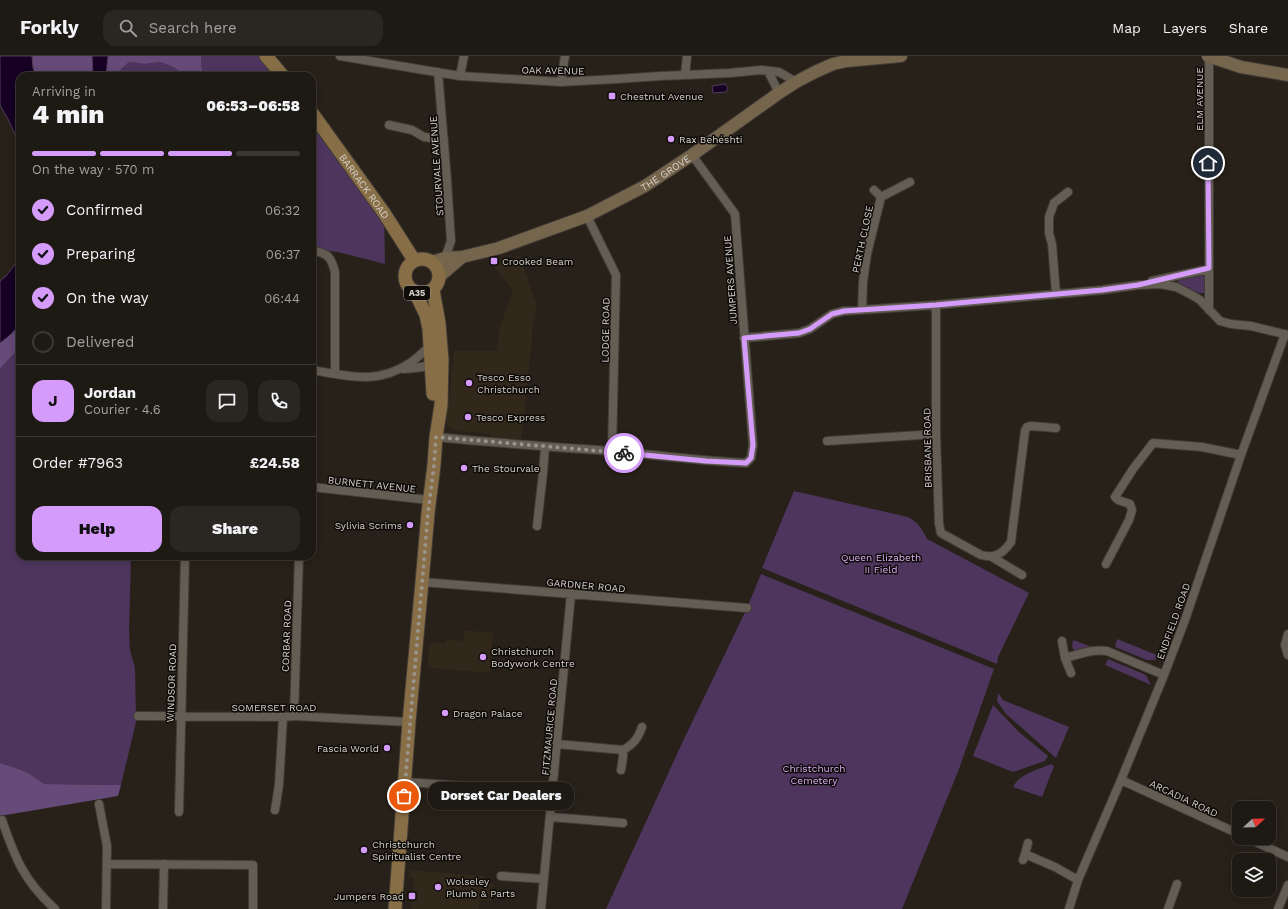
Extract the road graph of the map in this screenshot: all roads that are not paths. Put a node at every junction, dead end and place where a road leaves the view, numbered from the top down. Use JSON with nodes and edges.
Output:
{"nodes":[{"id":1,"x":266,"y":56,"type":"edge"},
{"id":2,"x":340,"y":56,"type":"edge"},
{"id":3,"x":464,"y":56,"type":"edge"},
{"id":4,"x":565,"y":56,"type":"edge"},
{"id":5,"x":687,"y":56,"type":"edge"},
{"id":6,"x":901,"y":56,"type":"edge"},
{"id":7,"x":1209,"y":56,"type":"edge"},
{"id":8,"x":381,"y":59,"type":"edge"},
{"id":9,"x":768,"y":71,"type":"junction"},
{"id":10,"x":280,"y":72,"type":"edge"},
{"id":11,"x":438,"y":72,"type":"junction"},
{"id":12,"x":685,"y":75,"type":"junction"},
{"id":13,"x":1288,"y":75,"type":"edge"},
{"id":14,"x":460,"y":76,"type":"junction"},
{"id":15,"x":561,"y":82,"type":"junction"},
{"id":16,"x":796,"y":82,"type":"junction"},
{"id":17,"x":779,"y":93,"type":"junction"},
{"id":18,"x":316,"y":119,"type":"edge"},
{"id":19,"x":389,"y":125,"type":"dead end"},
{"id":20,"x":444,"y":140,"type":"junction"},
{"id":21,"x":692,"y":155,"type":"junction"},
{"id":22,"x":910,"y":182,"type":"dead end"},
{"id":23,"x":874,"y":190,"type":"dead end"},
{"id":24,"x":1068,"y":192,"type":"dead end"},
{"id":25,"x":881,"y":197,"type":"junction"},
{"id":26,"x":587,"y":216,"type":"junction"},
{"id":27,"x":316,"y":251,"type":"edge"},
{"id":28,"x":462,"y":257,"type":"junction"},
{"id":29,"x":445,"y":258,"type":"junction"},
{"id":30,"x":414,"y":260,"type":"junction"},
{"id":31,"x":432,"y":262,"type":"junction"},
{"id":32,"x":1209,"y":268,"type":"junction"},
{"id":33,"x":439,"y":277,"type":"junction"},
{"id":34,"x":1138,"y":285,"type":"junction"},
{"id":35,"x":433,"y":290,"type":"junction"},
{"id":36,"x":415,"y":292,"type":"junction"},
{"id":37,"x":1056,"y":294,"type":"junction"},
{"id":38,"x":936,"y":305,"type":"junction"},
{"id":39,"x":862,"y":309,"type":"junction"},
{"id":40,"x":1209,"y":310,"type":"junction"},
{"id":41,"x":1286,"y":335,"type":"edge"},
{"id":42,"x":744,"y":338,"type":"junction"},
{"id":43,"x":431,"y":345,"type":"junction"},
{"id":44,"x":437,"y":360,"type":"junction"},
{"id":45,"x":401,"y":369,"type":"junction"},
{"id":46,"x":316,"y":371,"type":"edge"},
{"id":47,"x":335,"y":374,"type":"junction"},
{"id":48,"x":1056,"y":428,"type":"dead end"},
{"id":49,"x":936,"y":434,"type":"junction"},
{"id":50,"x":436,"y":437,"type":"junction"},
{"id":51,"x":827,"y":441,"type":"dead end"},
{"id":52,"x":545,"y":447,"type":"junction"},
{"id":53,"x":612,"y":452,"type":"junction"},
{"id":54,"x":1240,"y":455,"type":"junction"},
{"id":55,"x":316,"y":487,"type":"edge"},
{"id":56,"x":429,"y":500,"type":"junction"},
{"id":57,"x":537,"y":526,"type":"dead end"},
{"id":58,"x":992,"y":556,"type":"junction"},
{"id":59,"x":185,"y":560,"type":"edge"},
{"id":60,"x":299,"y":560,"type":"edge"},
{"id":61,"x":1106,"y":564,"type":"dead end"},
{"id":62,"x":1022,"y":575,"type":"dead end"},
{"id":63,"x":422,"y":582,"type":"junction"},
{"id":64,"x":571,"y":594,"type":"junction"},
{"id":65,"x":747,"y":608,"type":"dead end"},
{"id":66,"x":1288,"y":634,"type":"edge"},
{"id":67,"x":1062,"y":641,"type":"dead end"},
{"id":68,"x":1288,"y":655,"type":"edge"},
{"id":69,"x":1065,"y":658,"type":"junction"},
{"id":70,"x":1071,"y":673,"type":"dead end"},
{"id":71,"x":1164,"y":675,"type":"junction"},
{"id":72,"x":138,"y":716,"type":"dead end"},
{"id":73,"x":180,"y":716,"type":"junction"},
{"id":74,"x":294,"y":716,"type":"junction"},
{"id":75,"x":283,"y":717,"type":"junction"},
{"id":76,"x":409,"y":722,"type":"junction"},
{"id":77,"x":642,"y":727,"type":"dead end"},
{"id":78,"x":557,"y":744,"type":"junction"},
{"id":79,"x":623,"y":750,"type":"junction"},
{"id":80,"x":621,"y":770,"type":"dead end"},
{"id":81,"x":1121,"y":780,"type":"junction"},
{"id":82,"x":405,"y":782,"type":"junction"},
{"id":83,"x":553,"y":792,"type":"junction"},
{"id":84,"x":99,"y":804,"type":"dead end"},
{"id":85,"x":275,"y":810,"type":"dead end"},
{"id":86,"x":179,"y":812,"type":"dead end"},
{"id":87,"x":551,"y":817,"type":"junction"},
{"id":88,"x":2,"y":820,"type":"dead end"},
{"id":89,"x":623,"y":823,"type":"dead end"},
{"id":90,"x":1232,"y":831,"type":"edge"},
{"id":91,"x":1028,"y":843,"type":"dead end"},
{"id":92,"x":1262,"y":845,"type":"edge"},
{"id":93,"x":1288,"y":857,"type":"edge"},
{"id":94,"x":107,"y":864,"type":"junction"},
{"id":95,"x":164,"y":864,"type":"junction"},
{"id":96,"x":501,"y":876,"type":"dead end"},
{"id":97,"x":544,"y":879,"type":"junction"},
{"id":98,"x":1078,"y":880,"type":"junction"},
{"id":99,"x":1177,"y":884,"type":"dead end"},
{"id":100,"x":1288,"y":885,"type":"edge"},
{"id":101,"x":55,"y":909,"type":"edge"},
{"id":102,"x":106,"y":909,"type":"edge"},
{"id":103,"x":163,"y":909,"type":"edge"},
{"id":104,"x":252,"y":909,"type":"edge"},
{"id":105,"x":395,"y":909,"type":"edge"},
{"id":106,"x":541,"y":909,"type":"edge"},
{"id":107,"x":1069,"y":909,"type":"edge"},
{"id":108,"x":1168,"y":909,"type":"edge"},
{"id":109,"x":1278,"y":909,"type":"edge"}],
"edges":[{"from":1,"to":10,"type":"main road"},
{"from":2,"to":8,"type":"street","name":"OAK AVENUE"},
{"from":3,"to":14,"type":"street"},
{"from":4,"to":15,"type":"street"},
{"from":5,"to":12,"type":"street"},
{"from":6,"to":16,"type":"street","name":"THE GROVE"},
{"from":7,"to":13,"type":"street"},
{"from":7,"to":32,"type":"street","name":"ELM AVENUE"},
{"from":8,"to":11,"type":"street","name":"OAK AVENUE"},
{"from":9,"to":12,"type":"street","name":"OAK AVENUE"},
{"from":9,"to":16,"type":"street","name":"OAK AVENUE"},
{"from":9,"to":17,"type":"street"},
{"from":11,"to":14,"type":"street","name":"OAK AVENUE"},
{"from":11,"to":20,"type":"street","name":"STOURVALE AVENUE"},
{"from":12,"to":15,"type":"street","name":"OAK AVENUE"},
{"from":14,"to":15,"type":"street","name":"OAK AVENUE"},
{"from":16,"to":17,"type":"street","name":"THE GROVE"},
{"from":17,"to":21,"type":"street","name":"THE GROVE"},
{"from":18,"to":30,"type":"main road","name":"BARRACK ROAD"},
{"from":19,"to":20,"type":"street"},
{"from":20,"to":29,"type":"street","name":"STOURVALE AVENUE"},
{"from":21,"to":26,"type":"street","name":"THE GROVE"},
{"from":21,"to":42,"type":"street","name":"JUMPERS AVENUE"},
{"from":22,"to":25,"type":"street","name":"PERTH CLOSE"},
{"from":23,"to":25,"type":"street","name":"PERTH CLOSE"},
{"from":24,"to":37,"type":"street"},
{"from":25,"to":39,"type":"street","name":"PERTH CLOSE"},
{"from":26,"to":28,"type":"street","name":"THE GROVE"},
{"from":26,"to":53,"type":"street","name":"LODGE ROAD"},
{"from":27,"to":47,"type":"street"},
{"from":28,"to":29,"type":"street","name":"THE GROVE"},
{"from":28,"to":33,"type":"street","name":"THE GROVE"},
{"from":29,"to":31,"type":"street","name":"THE GROVE"},
{"from":30,"to":31,"type":"main road"},
{"from":30,"to":36,"type":"main road","number":"A35"},
{"from":31,"to":33,"type":"main road","number":"A35"},
{"from":32,"to":34,"type":"street"},
{"from":32,"to":40,"type":"street","name":"ELM AVENUE"},
{"from":33,"to":35,"type":"main road","number":"A35"},
{"from":34,"to":37,"type":"street"},
{"from":34,"to":40,"type":"street"},
{"from":35,"to":36,"type":"main road","number":"A35"},
{"from":35,"to":44,"type":"main road","number":"A35"},
{"from":36,"to":43,"type":"main road","number":"A35"},
{"from":37,"to":38,"type":"street"},
{"from":38,"to":39,"type":"street"},
{"from":38,"to":49,"type":"street","name":"BRISBANE ROAD"},
{"from":39,"to":42,"type":"street"},
{"from":40,"to":41,"type":"street"},
{"from":41,"to":54,"type":"street","name":"ENDFIELD ROAD"},
{"from":42,"to":53,"type":"street","name":"JUMPERS AVENUE"},
{"from":43,"to":44,"type":"main road","number":"A35"},
{"from":43,"to":45,"type":"street"},
{"from":44,"to":45,"type":"street"},
{"from":44,"to":50,"type":"main road","number":"A35"},
{"from":45,"to":47,"type":"street"},
{"from":46,"to":47,"type":"street"},
{"from":48,"to":58,"type":"street"},
{"from":49,"to":51,"type":"street"},
{"from":49,"to":58,"type":"street","name":"BRISBANE ROAD"},
{"from":50,"to":52,"type":"street","name":"JUMPERS AVENUE"},
{"from":50,"to":56,"type":"main road","number":"A35"},
{"from":52,"to":53,"type":"street","name":"JUMPERS AVENUE"},
{"from":52,"to":57,"type":"street"},
{"from":54,"to":61,"type":"street"},
{"from":54,"to":71,"type":"street","name":"ENDFIELD ROAD"},
{"from":55,"to":56,"type":"street","name":"BURNETT AVENUE"},
{"from":56,"to":63,"type":"main road","number":"A35"},
{"from":58,"to":62,"type":"street","name":"BRISBANE ROAD"},
{"from":59,"to":73,"type":"street","name":"WINDSOR ROAD"},
{"from":60,"to":74,"type":"street","name":"CORBAR ROAD"},
{"from":63,"to":64,"type":"street","name":"GARDNER ROAD"},
{"from":63,"to":76,"type":"main road","number":"A35"},
{"from":64,"to":65,"type":"street","name":"GARDNER ROAD"},
{"from":64,"to":78,"type":"street","name":"FITZMAURICE ROAD"},
{"from":66,"to":68,"type":"street"},
{"from":67,"to":69,"type":"street"},
{"from":69,"to":70,"type":"street"},
{"from":69,"to":71,"type":"street"},
{"from":71,"to":81,"type":"street","name":"ENDFIELD ROAD"},
{"from":72,"to":73,"type":"street","name":"SOMERSET ROAD"},
{"from":73,"to":75,"type":"street","name":"SOMERSET ROAD"},
{"from":73,"to":86,"type":"street","name":"WINDSOR ROAD"},
{"from":74,"to":75,"type":"street","name":"SOMERSET ROAD"},
{"from":74,"to":76,"type":"street","name":"SOMERSET ROAD"},
{"from":75,"to":85,"type":"street"},
{"from":76,"to":82,"type":"main road","number":"A35"},
{"from":77,"to":79,"type":"street"},
{"from":78,"to":79,"type":"street"},
{"from":78,"to":83,"type":"street","name":"FITZMAURICE ROAD"},
{"from":79,"to":80,"type":"street"},
{"from":81,"to":90,"type":"street","name":"ARCADIA ROAD"},
{"from":81,"to":98,"type":"street","name":"ENDFIELD ROAD"},
{"from":82,"to":83,"type":"street"},
{"from":82,"to":105,"type":"main road","number":"A35"},
{"from":83,"to":87,"type":"street","name":"FITZMAURICE ROAD"},
{"from":84,"to":94,"type":"street"},
{"from":87,"to":89,"type":"street"},
{"from":87,"to":97,"type":"street","name":"FITZMAURICE ROAD"},
{"from":88,"to":101,"type":"street"},
{"from":91,"to":98,"type":"street"},
{"from":92,"to":93,"type":"street"},
{"from":94,"to":95,"type":"street"},
{"from":94,"to":102,"type":"street"},
{"from":95,"to":103,"type":"street"},
{"from":95,"to":104,"type":"street"},
{"from":96,"to":97,"type":"street"},
{"from":97,"to":106,"type":"street","name":"FITZMAURICE ROAD"},
{"from":98,"to":107,"type":"street","name":"ENDFIELD ROAD"},
{"from":99,"to":108,"type":"street"},
{"from":100,"to":109,"type":"street"}]}
